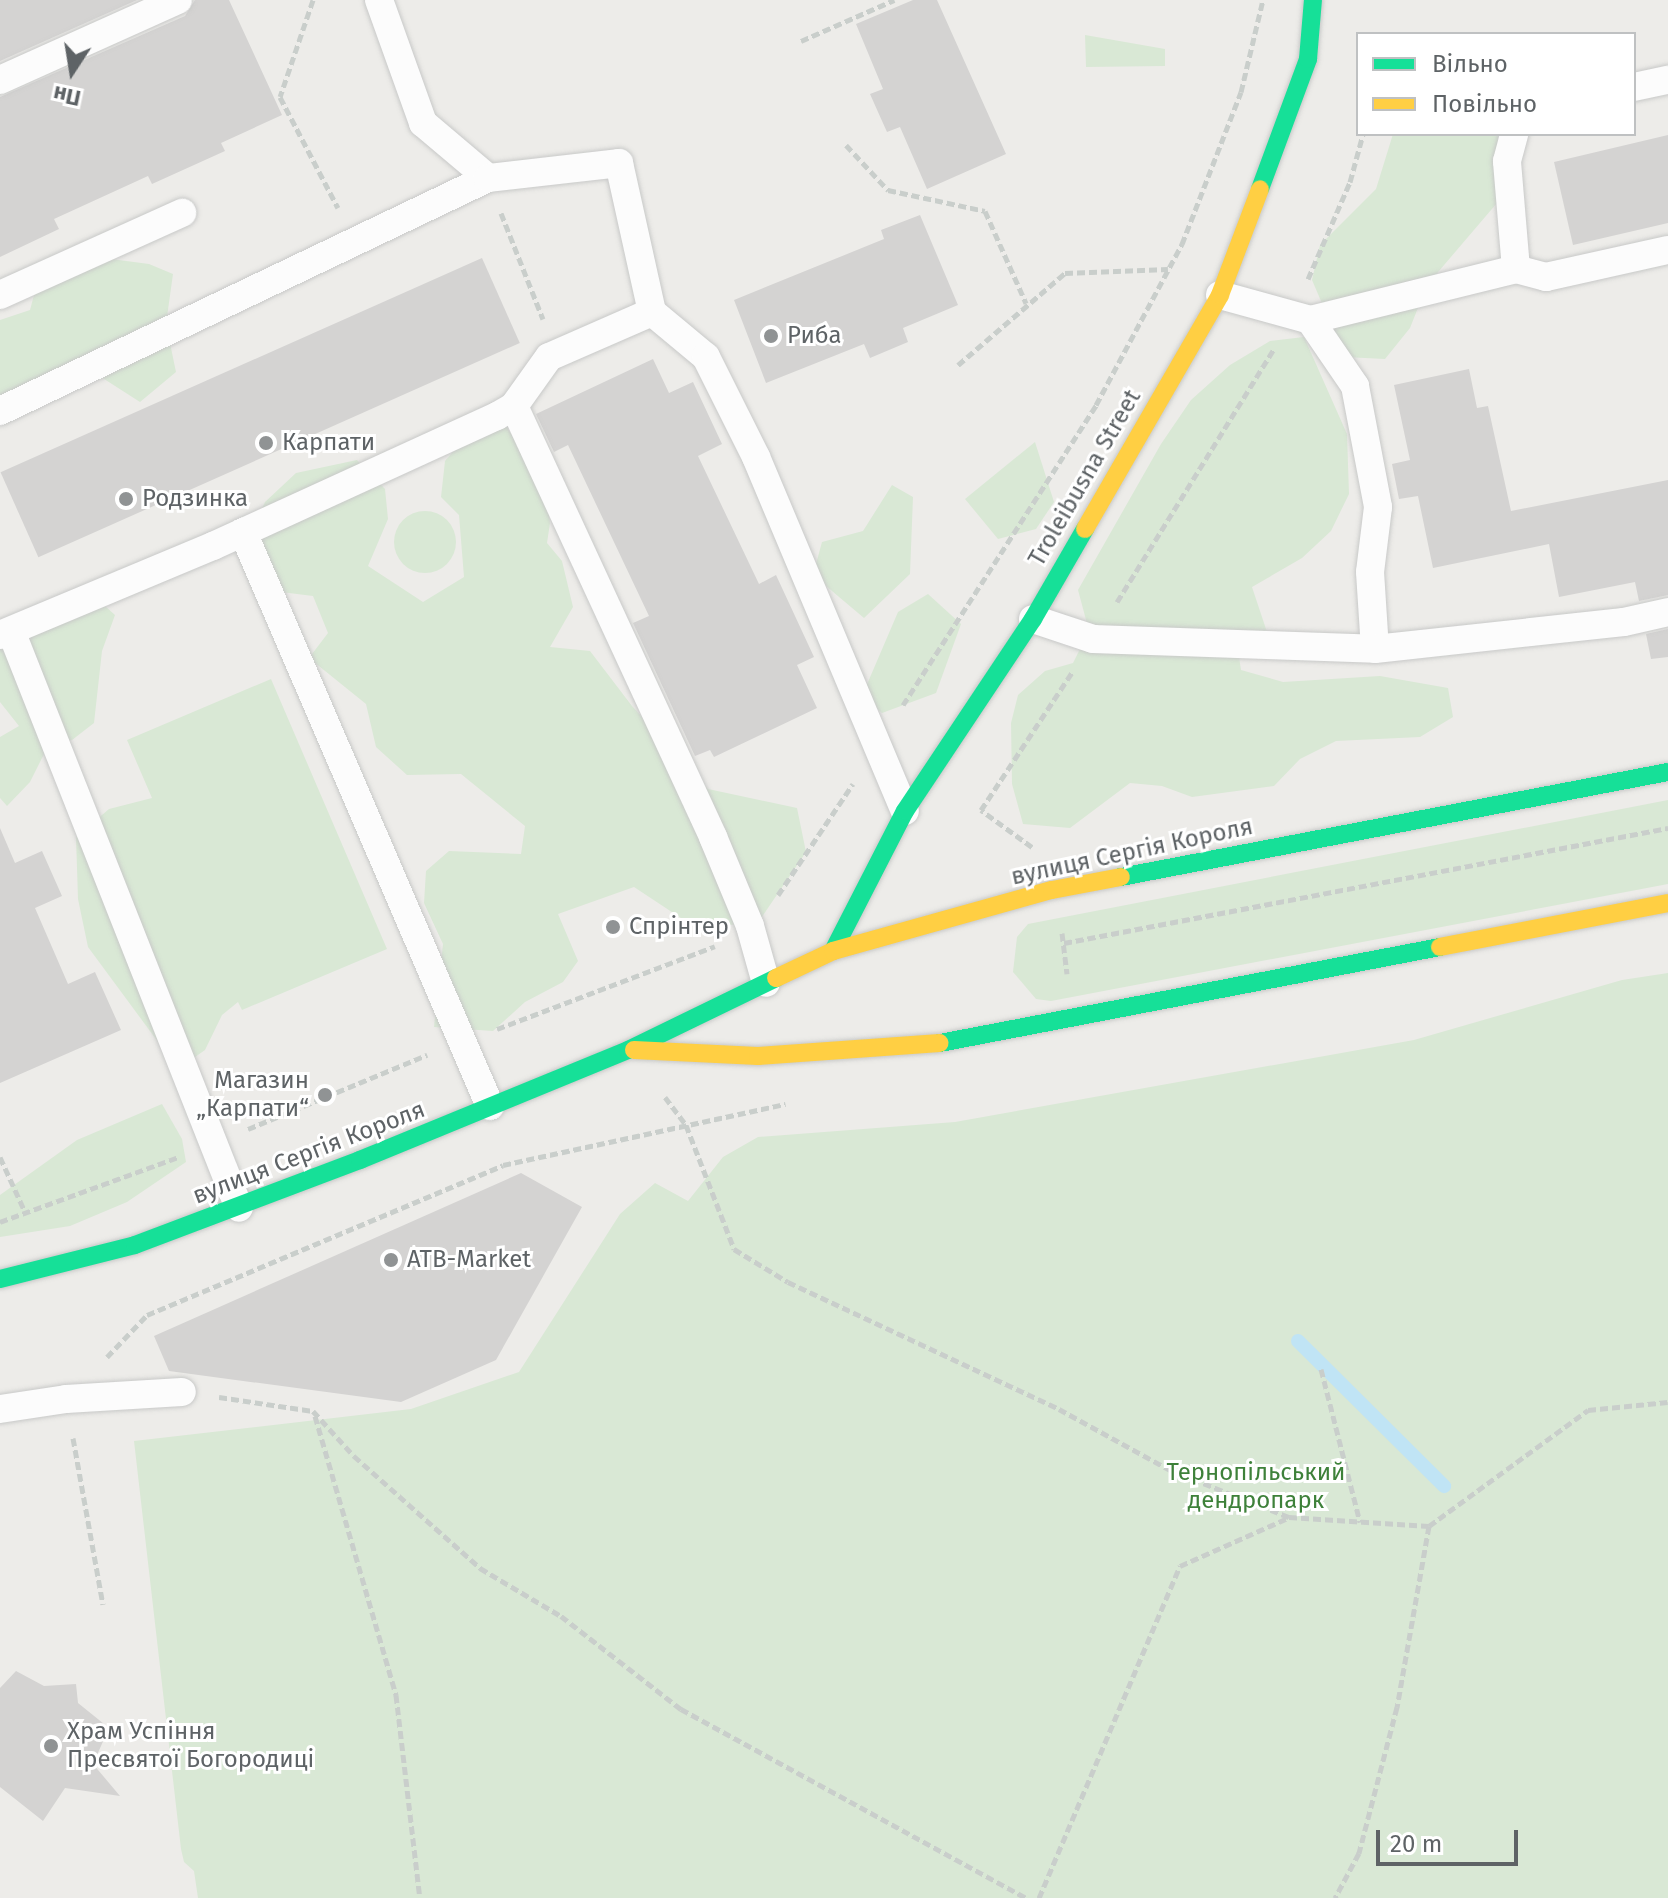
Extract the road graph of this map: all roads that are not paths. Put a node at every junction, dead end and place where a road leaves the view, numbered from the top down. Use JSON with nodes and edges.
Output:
{"nodes":[{"id":1,"x":178,"y":0,"type":"edge"},
{"id":2,"x":379,"y":0,"type":"edge"},
{"id":3,"x":1313,"y":0,"type":"edge"},
{"id":4,"x":0,"y":80,"type":"edge"},
{"id":5,"x":1668,"y":80,"type":"edge"},
{"id":6,"x":1636,"y":87,"type":"edge"},
{"id":7,"x":1513,"y":136,"type":"edge"},
{"id":8,"x":488,"y":178,"type":"junction"},
{"id":9,"x":182,"y":213,"type":"dead end"},
{"id":10,"x":1668,"y":250,"type":"edge"},
{"id":11,"x":1516,"y":269,"type":"junction"},
{"id":12,"x":0,"y":295,"type":"edge"},
{"id":13,"x":1220,"y":295,"type":"junction"},
{"id":14,"x":652,"y":312,"type":"junction"},
{"id":15,"x":1301,"y":316,"type":"junction"},
{"id":16,"x":514,"y":406,"type":"junction"},
{"id":17,"x":0,"y":411,"type":"edge"},
{"id":18,"x":243,"y":532,"type":"junction"},
{"id":19,"x":1668,"y":612,"type":"edge"},
{"id":20,"x":1033,"y":619,"type":"junction"},
{"id":21,"x":6,"y":633,"type":"edge"},
{"id":22,"x":1375,"y":649,"type":"junction"},
{"id":23,"x":1668,"y":772,"type":"edge"},
{"id":24,"x":905,"y":811,"type":"junction"},
{"id":25,"x":1668,"y":903,"type":"edge"},
{"id":26,"x":833,"y":951,"type":"junction"},
{"id":27,"x":766,"y":983,"type":"junction"},
{"id":28,"x":628,"y":1050,"type":"junction"},
{"id":29,"x":490,"y":1106,"type":"junction"},
{"id":30,"x":239,"y":1208,"type":"junction"},
{"id":31,"x":0,"y":1279,"type":"edge"},
{"id":32,"x":182,"y":1392,"type":"road end"},
{"id":33,"x":0,"y":1409,"type":"edge"}],
"edges":[{"from":1,"to":4,"type":"lane"},
{"from":2,"to":8,"type":"lane"},
{"from":3,"to":13,"type":"main road","name":"Troleibusna Street"},
{"from":5,"to":6,"type":"lane"},
{"from":7,"to":11,"type":"lane"},
{"from":8,"to":14,"type":"lane"},
{"from":8,"to":17,"type":"lane"},
{"from":9,"to":12,"type":"lane"},
{"from":10,"to":11,"type":"lane"},
{"from":11,"to":15,"type":"lane"},
{"from":13,"to":15,"type":"lane"},
{"from":13,"to":20,"type":"main road","name":"Troleibusna Street"},
{"from":14,"to":16,"type":"lane"},
{"from":14,"to":24,"type":"lane"},
{"from":15,"to":22,"type":"lane"},
{"from":16,"to":18,"type":"lane"},
{"from":16,"to":27,"type":"lane"},
{"from":18,"to":21,"type":"lane"},
{"from":18,"to":29,"type":"lane"},
{"from":19,"to":22,"type":"lane"},
{"from":20,"to":22,"type":"lane"},
{"from":20,"to":24,"type":"main road","name":"Troleibusna Street"},
{"from":21,"to":30,"type":"lane"},
{"from":23,"to":26,"type":"main road","name":"вулиця Сергія Короля"},
{"from":24,"to":26,"type":"main road","name":"Troleibusna Street"},
{"from":25,"to":28,"type":"main road","name":"вулиця Сергія Короля"},
{"from":26,"to":27,"type":"main road","name":"вулиця Сергія Короля"},
{"from":27,"to":28,"type":"main road","name":"вулиця Сергія Короля"},
{"from":28,"to":29,"type":"main road","name":"вулиця Сергія Короля"},
{"from":29,"to":30,"type":"main road","name":"вулиця Сергія Короля"},
{"from":30,"to":31,"type":"main road","name":"вулиця Сергія Короля"},
{"from":32,"to":33,"type":"lane"}]}
